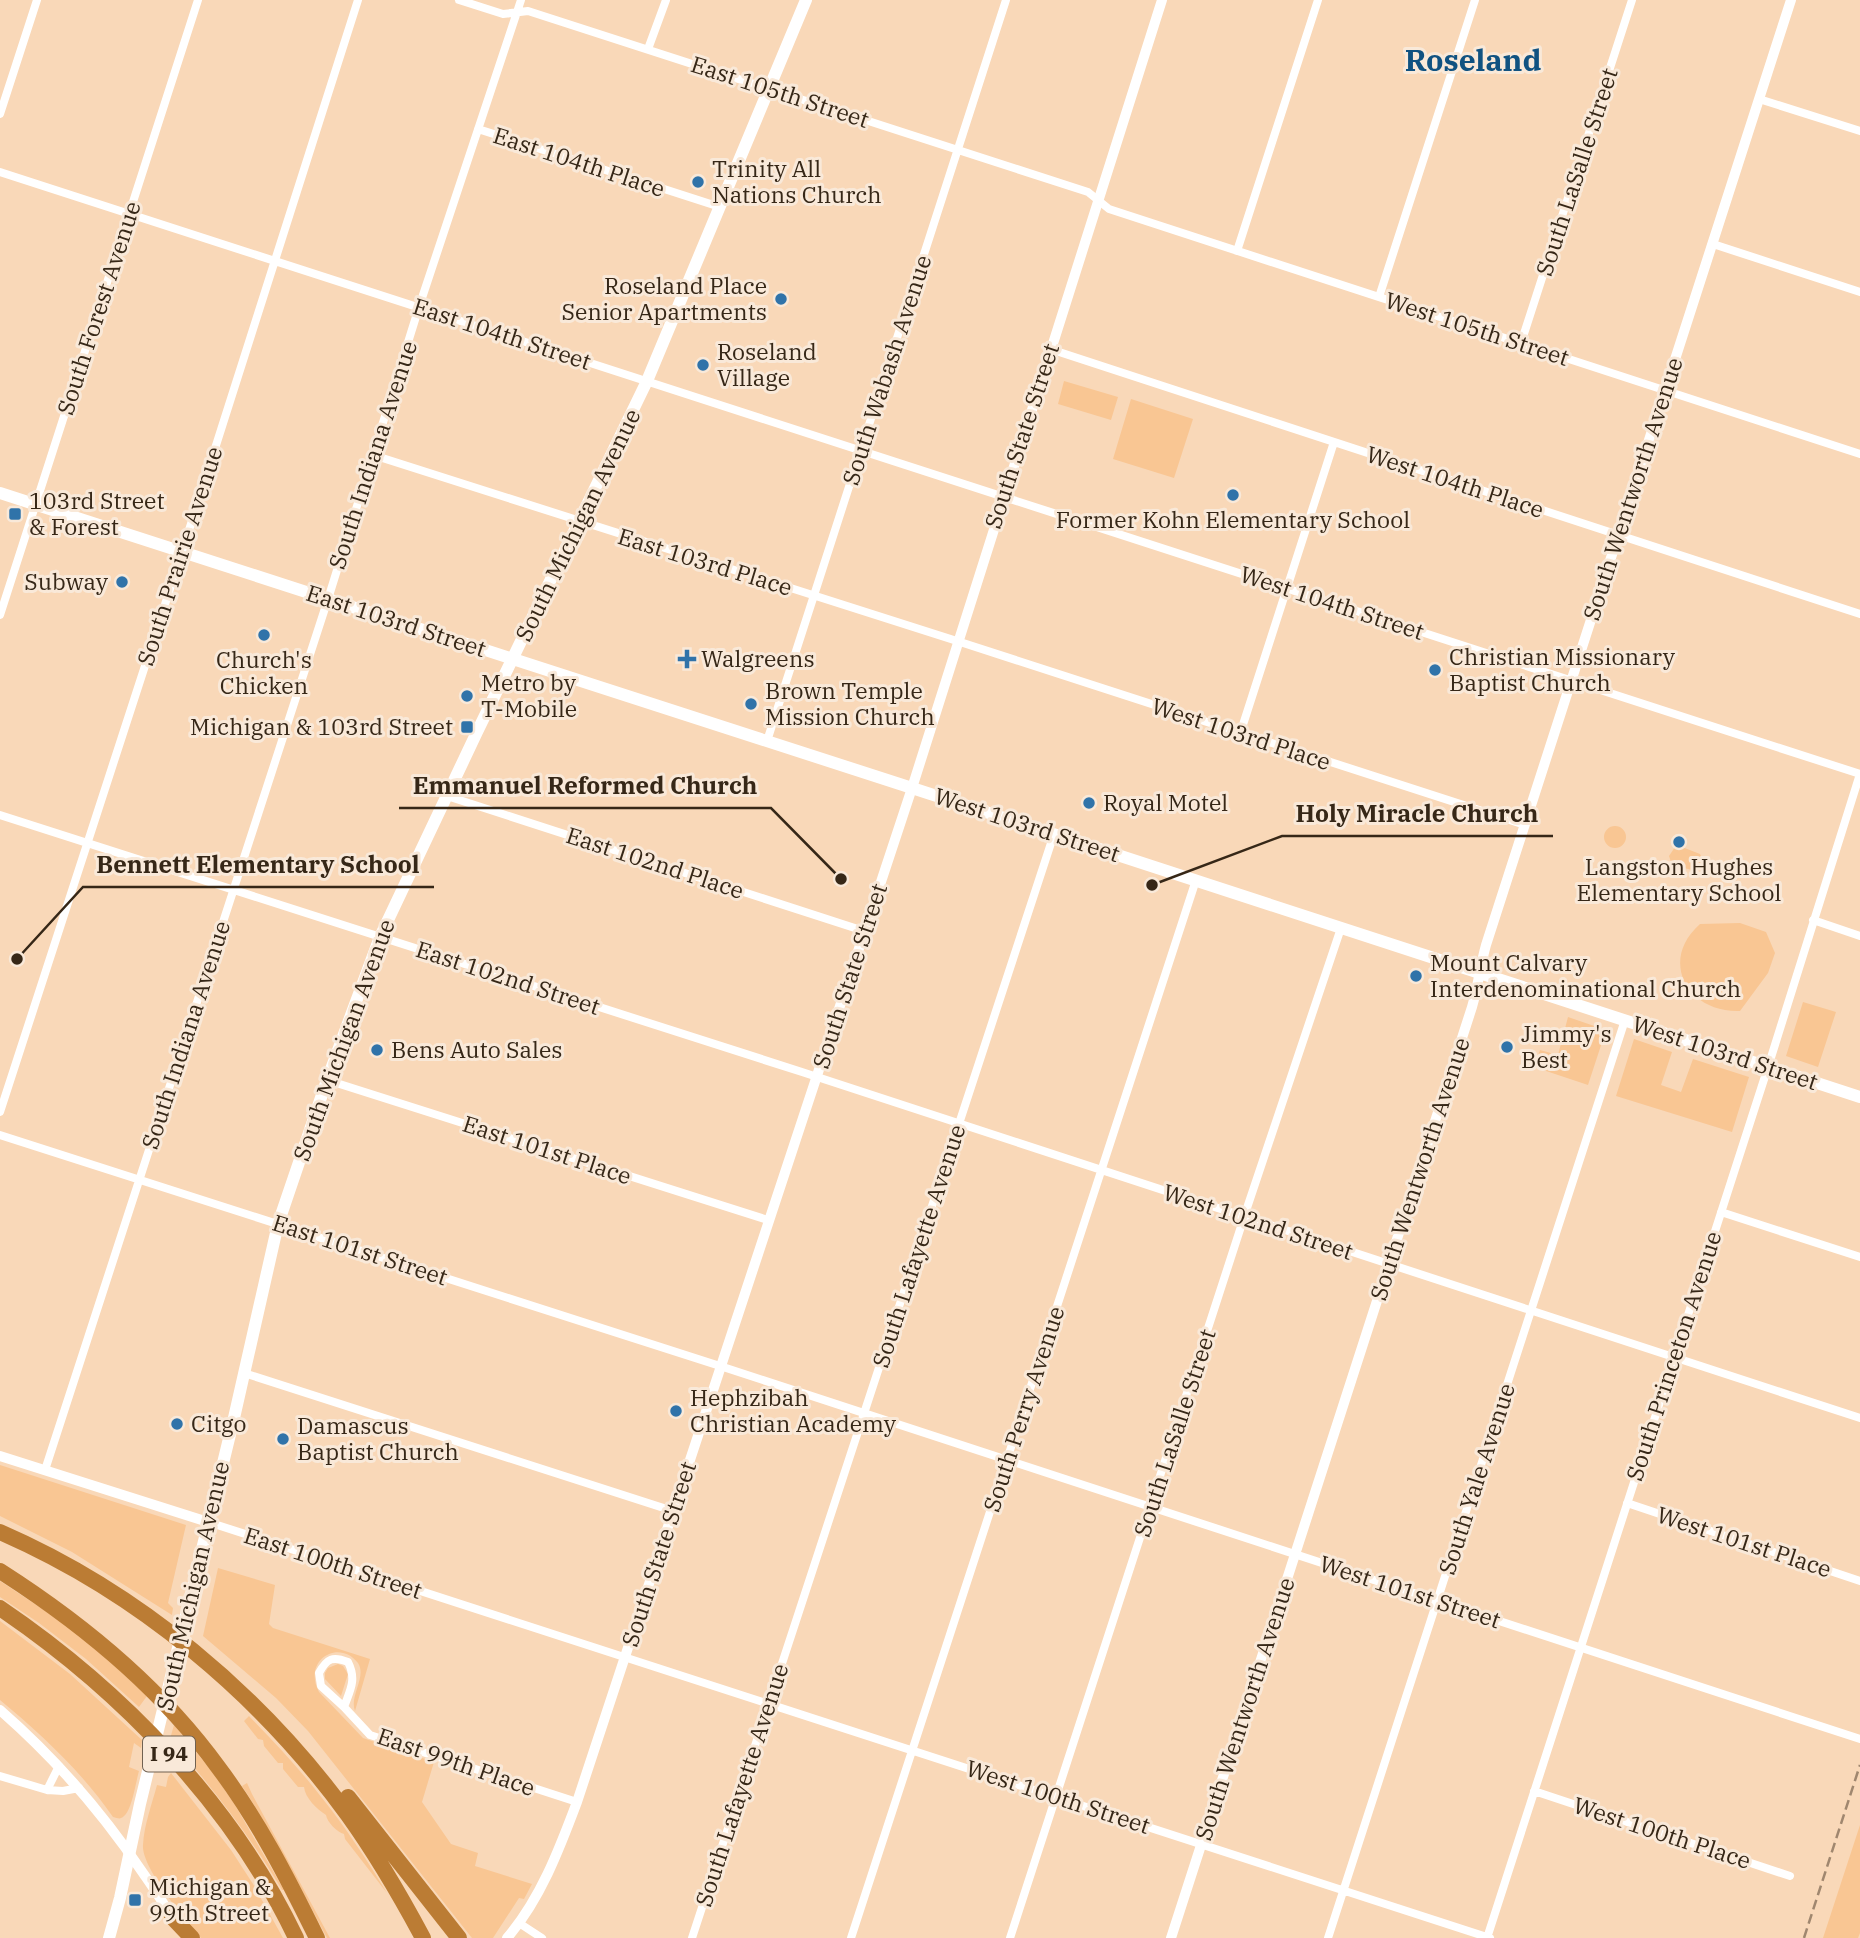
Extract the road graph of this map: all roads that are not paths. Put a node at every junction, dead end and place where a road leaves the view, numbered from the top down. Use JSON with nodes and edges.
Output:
{"nodes":[{"id":1,"x":37,"y":0,"type":"edge"},
{"id":2,"x":198,"y":0,"type":"edge"},
{"id":3,"x":358,"y":0,"type":"edge"},
{"id":4,"x":459,"y":0,"type":"edge"},
{"id":5,"x":521,"y":0,"type":"edge"},
{"id":6,"x":666,"y":0,"type":"edge"},
{"id":7,"x":806,"y":0,"type":"edge"},
{"id":8,"x":1006,"y":0,"type":"edge"},
{"id":9,"x":1162,"y":0,"type":"edge"},
{"id":10,"x":1318,"y":0,"type":"edge"},
{"id":11,"x":1475,"y":0,"type":"edge"},
{"id":12,"x":1632,"y":0,"type":"edge"},
{"id":13,"x":1791,"y":0,"type":"edge"},
{"id":14,"x":517,"y":13,"type":"junction"},
{"id":15,"x":648,"y":50,"type":"junction"},
{"id":16,"x":769,"y":89,"type":"junction"},
{"id":17,"x":1759,"y":99,"type":"junction"},
{"id":18,"x":0,"y":114,"type":"edge"},
{"id":19,"x":478,"y":129,"type":"junction"},
{"id":20,"x":1860,"y":131,"type":"edge"},
{"id":21,"x":957,"y":150,"type":"junction"},
{"id":22,"x":0,"y":172,"type":"edge"},
{"id":23,"x":1097,"y":200,"type":"junction"},
{"id":24,"x":720,"y":207,"type":"junction"},
{"id":25,"x":130,"y":214,"type":"junction"},
{"id":26,"x":1713,"y":244,"type":"junction"},
{"id":27,"x":1237,"y":251,"type":"junction"},
{"id":28,"x":275,"y":261,"type":"junction"},
{"id":29,"x":1860,"y":292,"type":"edge"},
{"id":30,"x":1379,"y":297,"type":"junction"},
{"id":31,"x":419,"y":307,"type":"junction"},
{"id":32,"x":1521,"y":343,"type":"junction"},
{"id":33,"x":1050,"y":349,"type":"junction"},
{"id":34,"x":648,"y":381,"type":"junction"},
{"id":35,"x":1665,"y":390,"type":"junction"},
{"id":36,"x":1334,"y":442,"type":"junction"},
{"id":37,"x":861,"y":450,"type":"junction"},
{"id":38,"x":1860,"y":454,"type":"edge"},
{"id":39,"x":373,"y":455,"type":"junction"},
{"id":40,"x":0,"y":493,"type":"edge"},
{"id":41,"x":1003,"y":496,"type":"junction"},
{"id":42,"x":36,"y":505,"type":"junction"},
{"id":43,"x":580,"y":523,"type":"junction"},
{"id":44,"x":1618,"y":536,"type":"junction"},
{"id":45,"x":182,"y":552,"type":"junction"},
{"id":46,"x":1287,"y":588,"type":"junction"},
{"id":47,"x":814,"y":596,"type":"junction"},
{"id":48,"x":328,"y":598,"type":"junction"},
{"id":49,"x":1860,"y":614,"type":"edge"},
{"id":50,"x":0,"y":615,"type":"edge"},
{"id":51,"x":957,"y":641,"type":"junction"},
{"id":52,"x":513,"y":659,"type":"junction"},
{"id":53,"x":1571,"y":681,"type":"junction"},
{"id":54,"x":1240,"y":734,"type":"junction"},
{"id":55,"x":766,"y":741,"type":"junction"},
{"id":56,"x":1860,"y":774,"type":"edge"},
{"id":57,"x":912,"y":788,"type":"junction"},
{"id":58,"x":446,"y":796,"type":"junction"},
{"id":59,"x":0,"y":815,"type":"edge"},
{"id":60,"x":1525,"y":825,"type":"junction"},
{"id":61,"x":1054,"y":834,"type":"junction"},
{"id":62,"x":87,"y":843,"type":"junction"},
{"id":63,"x":1196,"y":880,"type":"junction"},
{"id":64,"x":233,"y":890,"type":"junction"},
{"id":65,"x":1813,"y":920,"type":"junction"},
{"id":66,"x":1341,"y":928,"type":"junction"},
{"id":67,"x":864,"y":931,"type":"junction"},
{"id":68,"x":1860,"y":936,"type":"edge"},
{"id":69,"x":380,"y":937,"type":"junction"},
{"id":70,"x":1480,"y":973,"type":"junction"},
{"id":71,"x":1625,"y":1020,"type":"junction"},
{"id":72,"x":1768,"y":1067,"type":"junction"},
{"id":73,"x":816,"y":1077,"type":"junction"},
{"id":74,"x":327,"y":1080,"type":"junction"},
{"id":75,"x":1860,"y":1097,"type":"edge"},
{"id":76,"x":0,"y":1112,"type":"edge"},
{"id":77,"x":959,"y":1124,"type":"junction"},
{"id":78,"x":0,"y":1135,"type":"edge"},
{"id":79,"x":1101,"y":1171,"type":"junction"},
{"id":80,"x":139,"y":1180,"type":"junction"},
{"id":81,"x":1721,"y":1212,"type":"junction"},
{"id":82,"x":1244,"y":1218,"type":"junction"},
{"id":83,"x":768,"y":1220,"type":"junction"},
{"id":84,"x":278,"y":1224,"type":"junction"},
{"id":85,"x":1860,"y":1257,"type":"edge"},
{"id":86,"x":1389,"y":1264,"type":"junction"},
{"id":87,"x":1531,"y":1311,"type":"junction"},
{"id":88,"x":1674,"y":1357,"type":"junction"},
{"id":89,"x":720,"y":1366,"type":"junction"},
{"id":90,"x":244,"y":1373,"type":"junction"},
{"id":91,"x":864,"y":1414,"type":"junction"},
{"id":92,"x":1860,"y":1419,"type":"edge"},
{"id":93,"x":0,"y":1456,"type":"edge"},
{"id":94,"x":1007,"y":1460,"type":"junction"},
{"id":95,"x":45,"y":1470,"type":"junction"},
{"id":96,"x":1627,"y":1503,"type":"junction"},
{"id":97,"x":1151,"y":1507,"type":"junction"},
{"id":98,"x":674,"y":1511,"type":"junction"},
{"id":99,"x":208,"y":1522,"type":"junction"},
{"id":100,"x":0,"y":1532,"type":"edge"},
{"id":101,"x":1295,"y":1554,"type":"junction"},
{"id":102,"x":0,"y":1571,"type":"edge"},
{"id":103,"x":1860,"y":1581,"type":"edge"},
{"id":104,"x":1438,"y":1601,"type":"junction"},
{"id":105,"x":0,"y":1608,"type":"edge"},
{"id":106,"x":1580,"y":1647,"type":"junction"},
{"id":107,"x":625,"y":1657,"type":"junction"},
{"id":108,"x":769,"y":1703,"type":"junction"},
{"id":109,"x":344,"y":1707,"type":"junction"},
{"id":110,"x":0,"y":1710,"type":"edge"},
{"id":111,"x":263,"y":1715,"type":"junction"},
{"id":112,"x":1860,"y":1739,"type":"edge"},
{"id":113,"x":912,"y":1750,"type":"junction"},
{"id":114,"x":59,"y":1766,"type":"junction"},
{"id":115,"x":0,"y":1776,"type":"edge"},
{"id":116,"x":79,"y":1788,"type":"junction"},
{"id":117,"x":47,"y":1790,"type":"junction"},
{"id":118,"x":1534,"y":1791,"type":"junction"},
{"id":119,"x":1056,"y":1797,"type":"junction"},
{"id":120,"x":576,"y":1802,"type":"junction"},
{"id":121,"x":1201,"y":1844,"type":"junction"},
{"id":122,"x":129,"y":1852,"type":"junction"},
{"id":123,"x":1790,"y":1876,"type":"dead end"},
{"id":124,"x":1344,"y":1891,"type":"junction"},
{"id":125,"x":172,"y":1917,"type":"junction"},
{"id":126,"x":520,"y":1923,"type":"junction"},
{"id":127,"x":109,"y":1938,"type":"edge"},
{"id":128,"x":183,"y":1938,"type":"edge"},
{"id":129,"x":192,"y":1938,"type":"edge"},
{"id":130,"x":296,"y":1938,"type":"edge"},
{"id":131,"x":317,"y":1938,"type":"edge"},
{"id":132,"x":423,"y":1938,"type":"edge"},
{"id":133,"x":459,"y":1938,"type":"edge"},
{"id":134,"x":507,"y":1938,"type":"edge"},
{"id":135,"x":542,"y":1938,"type":"edge"},
{"id":136,"x":692,"y":1938,"type":"edge"},
{"id":137,"x":851,"y":1938,"type":"edge"},
{"id":138,"x":1010,"y":1938,"type":"edge"},
{"id":139,"x":1171,"y":1938,"type":"edge"},
{"id":140,"x":1328,"y":1938,"type":"edge"},
{"id":141,"x":1488,"y":1938,"type":"edge"}],
"edges":[{"from":1,"to":18,"type":"street"},
{"from":2,"to":25,"type":"street","name":"South Forest Avenue"},
{"from":3,"to":28,"type":"street","name":"South Prairie Avenue"},
{"from":4,"to":14,"type":"street","name":"East 105th Street"},
{"from":5,"to":14,"type":"street","name":"South Indiana Avenue"},
{"from":6,"to":15,"type":"street"},
{"from":7,"to":16,"type":"main road","name":"South Michigan Avenue"},
{"from":8,"to":21,"type":"street","name":"South Wabash Avenue"},
{"from":9,"to":23,"type":"street","name":"South State Street"},
{"from":10,"to":27,"type":"street"},
{"from":11,"to":30,"type":"street"},
{"from":12,"to":32,"type":"street","name":"South LaSalle Street"},
{"from":13,"to":17,"type":"street","name":"South Wentworth Avenue"},
{"from":14,"to":15,"type":"street","name":"East 105th Street"},
{"from":14,"to":19,"type":"street","name":"South Indiana Avenue"},
{"from":15,"to":16,"type":"street","name":"East 105th Street"},
{"from":16,"to":21,"type":"street","name":"East 105th Street"},
{"from":16,"to":24,"type":"main road","name":"South Michigan Avenue"},
{"from":17,"to":20,"type":"street"},
{"from":17,"to":26,"type":"street","name":"South Wentworth Avenue"},
{"from":19,"to":24,"type":"street","name":"East 104th Place"},
{"from":19,"to":31,"type":"street","name":"South Indiana Avenue"},
{"from":21,"to":23,"type":"street","name":"East 105th Street"},
{"from":21,"to":37,"type":"street","name":"South Wabash Avenue"},
{"from":22,"to":25,"type":"street","name":"East 104th Street"},
{"from":23,"to":27,"type":"street","name":"West 105th Street"},
{"from":23,"to":33,"type":"street","name":"South State Street"},
{"from":24,"to":34,"type":"main road","name":"South Michigan Avenue"},
{"from":25,"to":28,"type":"street","name":"East 104th Street"},
{"from":25,"to":42,"type":"street","name":"South Forest Avenue"},
{"from":26,"to":29,"type":"street"},
{"from":26,"to":35,"type":"street","name":"South Wentworth Avenue"},
{"from":27,"to":30,"type":"street","name":"West 105th Street"},
{"from":28,"to":31,"type":"street","name":"East 104th Street"},
{"from":28,"to":45,"type":"street","name":"South Prairie Avenue"},
{"from":30,"to":32,"type":"street","name":"West 105th Street"},
{"from":31,"to":34,"type":"street","name":"East 104th Street"},
{"from":31,"to":39,"type":"street","name":"South Indiana Avenue"},
{"from":32,"to":35,"type":"street","name":"West 105th Street"},
{"from":33,"to":36,"type":"street","name":"West 104th Place"},
{"from":33,"to":41,"type":"street","name":"South State Street"},
{"from":34,"to":37,"type":"street","name":"East 104th Street"},
{"from":34,"to":43,"type":"main road","name":"South Michigan Avenue"},
{"from":35,"to":38,"type":"street","name":"West 105th Street"},
{"from":35,"to":44,"type":"street","name":"South Wentworth Avenue"},
{"from":36,"to":44,"type":"street","name":"West 104th Place"},
{"from":36,"to":46,"type":"street"},
{"from":37,"to":41,"type":"street","name":"East 104th Street"},
{"from":37,"to":47,"type":"street","name":"South Wabash Avenue"},
{"from":39,"to":43,"type":"street","name":"East 103rd Place"},
{"from":39,"to":48,"type":"street","name":"South Indiana Avenue"},
{"from":40,"to":42,"type":"main road","name":"East 103rd Street"},
{"from":41,"to":46,"type":"street","name":"West 104th Street"},
{"from":41,"to":51,"type":"street","name":"South State Street"},
{"from":42,"to":45,"type":"main road","name":"East 103rd Street"},
{"from":42,"to":50,"type":"street","name":"South Forest Avenue"},
{"from":43,"to":47,"type":"street","name":"East 103rd Place"},
{"from":43,"to":52,"type":"main road","name":"South Michigan Avenue"},
{"from":44,"to":49,"type":"street","name":"West 104th Place"},
{"from":44,"to":53,"type":"street","name":"South Wentworth Avenue"},
{"from":45,"to":48,"type":"main road","name":"East 103rd Street"},
{"from":45,"to":62,"type":"street","name":"South Prairie Avenue"},
{"from":46,"to":53,"type":"street","name":"West 104th Street"},
{"from":46,"to":54,"type":"street"},
{"from":47,"to":51,"type":"street","name":"East 103rd Place"},
{"from":47,"to":55,"type":"street","name":"South Wabash Avenue"},
{"from":48,"to":52,"type":"main road","name":"East 103rd Street"},
{"from":48,"to":64,"type":"street","name":"South Indiana Avenue"},
{"from":51,"to":54,"type":"street","name":"West 103rd Place"},
{"from":51,"to":57,"type":"street","name":"South State Street"},
{"from":52,"to":55,"type":"main road","name":"East 103rd Street"},
{"from":52,"to":58,"type":"main road","name":"South Michigan Avenue"},
{"from":53,"to":56,"type":"street","name":"West 104th Street"},
{"from":53,"to":60,"type":"street","name":"South Wentworth Avenue"},
{"from":54,"to":60,"type":"street","name":"West 103rd Place"},
{"from":55,"to":57,"type":"main road","name":"East 103rd Street"},
{"from":56,"to":65,"type":"street","name":"South Princeton Avenue"},
{"from":57,"to":61,"type":"main road","name":"West 103rd Street"},
{"from":57,"to":67,"type":"street","name":"South State Street"},
{"from":58,"to":67,"type":"street","name":"East 102nd Place"},
{"from":58,"to":69,"type":"main road","name":"South Michigan Avenue"},
{"from":59,"to":62,"type":"street","name":"East 102nd Street"},
{"from":60,"to":70,"type":"street","name":"South Wentworth Avenue"},
{"from":61,"to":63,"type":"main road","name":"West 103rd Street"},
{"from":61,"to":77,"type":"street","name":"South Lafayette Avenue"},
{"from":62,"to":64,"type":"street","name":"East 102nd Street"},
{"from":62,"to":76,"type":"street","name":"South Prairie Avenue"},
{"from":63,"to":66,"type":"main road","name":"West 103rd Street"},
{"from":63,"to":79,"type":"street","name":"South Perry Avenue"},
{"from":64,"to":69,"type":"street","name":"East 102nd Street"},
{"from":64,"to":80,"type":"street","name":"South Indiana Avenue"},
{"from":65,"to":68,"type":"street"},
{"from":65,"to":72,"type":"street","name":"South Princeton Avenue"},
{"from":66,"to":70,"type":"main road","name":"West 103rd Street"},
{"from":66,"to":82,"type":"street","name":"South LaSalle Street"},
{"from":67,"to":73,"type":"street","name":"South State Street"},
{"from":69,"to":73,"type":"street","name":"East 102nd Street"},
{"from":69,"to":74,"type":"main road","name":"South Michigan Avenue"},
{"from":70,"to":71,"type":"main road","name":"West 103rd Street"},
{"from":70,"to":86,"type":"street","name":"South Wentworth Avenue"},
{"from":71,"to":72,"type":"main road","name":"West 103rd Street"},
{"from":71,"to":87,"type":"street","name":"South Yale Avenue"},
{"from":72,"to":75,"type":"main road","name":"West 103rd Street"},
{"from":72,"to":81,"type":"street","name":"South Princeton Avenue"},
{"from":73,"to":77,"type":"street","name":"West 102nd Street"},
{"from":73,"to":83,"type":"street","name":"South State Street"},
{"from":74,"to":83,"type":"street","name":"East 101st Place"},
{"from":74,"to":84,"type":"main road","name":"South Michigan Avenue"},
{"from":77,"to":79,"type":"street","name":"West 102nd Street"},
{"from":77,"to":91,"type":"street","name":"South Lafayette Avenue"},
{"from":78,"to":80,"type":"street","name":"East 101st Street"},
{"from":79,"to":82,"type":"street","name":"West 102nd Street"},
{"from":79,"to":94,"type":"street","name":"South Perry Avenue"},
{"from":80,"to":84,"type":"street","name":"East 101st Street"},
{"from":80,"to":95,"type":"street","name":"South Indiana Avenue"},
{"from":81,"to":85,"type":"street"},
{"from":81,"to":88,"type":"street","name":"South Princeton Avenue"},
{"from":82,"to":86,"type":"street","name":"West 102nd Street"},
{"from":82,"to":97,"type":"street","name":"South LaSalle Street"},
{"from":83,"to":89,"type":"street","name":"South State Street"},
{"from":84,"to":89,"type":"street","name":"East 101st Street"},
{"from":84,"to":90,"type":"main road","name":"South Michigan Avenue"},
{"from":86,"to":87,"type":"street","name":"West 102nd Street"},
{"from":86,"to":101,"type":"street","name":"South Wentworth Avenue"},
{"from":87,"to":88,"type":"street","name":"West 102nd Street"},
{"from":87,"to":104,"type":"street","name":"South Yale Avenue"},
{"from":88,"to":92,"type":"street","name":"West 102nd Street"},
{"from":88,"to":96,"type":"street","name":"South Princeton Avenue"},
{"from":89,"to":91,"type":"street","name":"West 101st Street"},
{"from":89,"to":98,"type":"street","name":"South State Street"},
{"from":90,"to":98,"type":"street"},
{"from":90,"to":99,"type":"main road","name":"South Michigan Avenue"},
{"from":91,"to":94,"type":"street","name":"West 101st Street"},
{"from":91,"to":108,"type":"street","name":"South Lafayette Avenue"},
{"from":93,"to":95,"type":"street","name":"East 100th Street"},
{"from":94,"to":97,"type":"street","name":"West 101st Street"},
{"from":94,"to":113,"type":"street","name":"South Perry Avenue"},
{"from":95,"to":99,"type":"street","name":"East 100th Street"},
{"from":96,"to":103,"type":"street","name":"West 101st Place"},
{"from":96,"to":106,"type":"street","name":"South Princeton Avenue"},
{"from":97,"to":101,"type":"street","name":"West 101st Street"},
{"from":97,"to":119,"type":"street","name":"South LaSalle Street"},
{"from":98,"to":107,"type":"street","name":"South State Street"},
{"from":99,"to":107,"type":"street","name":"East 100th Street"},
{"from":99,"to":122,"type":"main road","name":"South Michigan Avenue"},
{"from":100,"to":111,"type":"highway"},
{"from":101,"to":104,"type":"street","name":"West 101st Street"},
{"from":101,"to":121,"type":"street","name":"South Wentworth Avenue"},
{"from":102,"to":131,"type":"highway"},
{"from":104,"to":106,"type":"street","name":"West 101st Street"},
{"from":104,"to":124,"type":"street","name":"South Yale Avenue"},
{"from":105,"to":130,"type":"highway","number":"I 94"},
{"from":106,"to":112,"type":"street","name":"West 101st Street"},
{"from":106,"to":118,"type":"street","name":"South Princeton Avenue"},
{"from":107,"to":108,"type":"street","name":"West 100th Street"},
{"from":107,"to":120,"type":"street","name":"South State Street"},
{"from":108,"to":113,"type":"street","name":"West 100th Street"},
{"from":108,"to":136,"type":"street","name":"South Lafayette Avenue"},
{"from":109,"to":109,"type":"street","name":"East 99th Place"},
{"from":109,"to":120,"type":"street","name":"East 99th Place"},
{"from":110,"to":114,"type":"street"},
{"from":111,"to":132,"type":"highway"},
{"from":111,"to":133,"type":"highway"},
{"from":113,"to":119,"type":"street","name":"West 100th Street"},
{"from":113,"to":137,"type":"street","name":"South Perry Avenue"},
{"from":114,"to":116,"type":"street"},
{"from":114,"to":117,"type":"street"},
{"from":115,"to":117,"type":"street"},
{"from":116,"to":117,"type":"street"},
{"from":116,"to":122,"type":"street"},
{"from":118,"to":123,"type":"street","name":"West 100th Place"},
{"from":118,"to":141,"type":"street","name":"South Princeton Avenue"},
{"from":119,"to":121,"type":"street","name":"West 100th Street"},
{"from":119,"to":138,"type":"street","name":"South LaSalle Street"},
{"from":120,"to":126,"type":"street","name":"South State Street"},
{"from":121,"to":124,"type":"street","name":"West 100th Street"},
{"from":121,"to":139,"type":"street","name":"South Wentworth Avenue"},
{"from":122,"to":125,"type":"street"},
{"from":122,"to":127,"type":"main road","name":"South Michigan Avenue"},
{"from":124,"to":140,"type":"street","name":"South Yale Avenue"},
{"from":124,"to":141,"type":"street","name":"West 100th Street"},
{"from":125,"to":128,"type":"street"},
{"from":125,"to":129,"type":"highway"},
{"from":126,"to":134,"type":"street","name":"South State Street"},
{"from":126,"to":135,"type":"street"}]}
